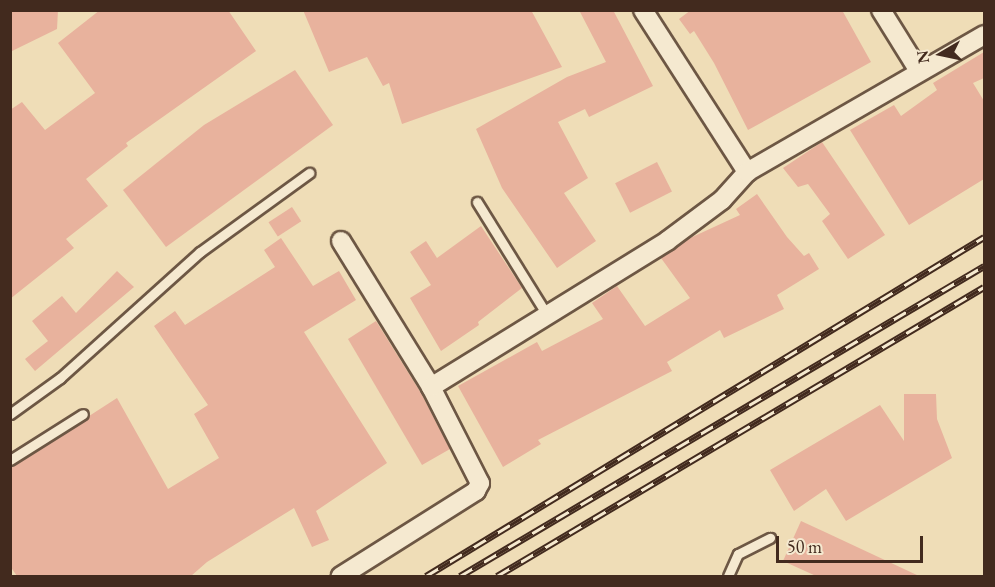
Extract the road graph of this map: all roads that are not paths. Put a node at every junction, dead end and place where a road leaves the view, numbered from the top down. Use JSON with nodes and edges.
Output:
{"nodes":[{"id":1,"x":644,"y":10,"type":"edge"},
{"id":2,"x":881,"y":10,"type":"edge"},
{"id":3,"x":984,"y":35,"type":"edge"},
{"id":4,"x":919,"y":71,"type":"junction"},
{"id":5,"x":747,"y":172,"type":"junction"},
{"id":6,"x":309,"y":173,"type":"dead end"},
{"id":7,"x":477,"y":202,"type":"dead end"},
{"id":8,"x":341,"y":241,"type":"dead end"},
{"id":9,"x":547,"y":315,"type":"junction"},
{"id":10,"x":431,"y":387,"type":"junction"},
{"id":11,"x":10,"y":414,"type":"edge"},
{"id":12,"x":83,"y":414,"type":"dead end"},
{"id":13,"x":10,"y":460,"type":"edge"},
{"id":14,"x":770,"y":538,"type":"dead end"},
{"id":15,"x":341,"y":576,"type":"edge"},
{"id":16,"x":728,"y":576,"type":"edge"}],
"edges":[{"from":1,"to":5,"type":"street"},
{"from":2,"to":4,"type":"street"},
{"from":3,"to":4,"type":"street"},
{"from":4,"to":5,"type":"street"},
{"from":5,"to":9,"type":"street"},
{"from":6,"to":11,"type":"lane"},
{"from":7,"to":9,"type":"lane"},
{"from":8,"to":10,"type":"street"},
{"from":9,"to":10,"type":"street"},
{"from":10,"to":15,"type":"street"},
{"from":12,"to":13,"type":"lane"},
{"from":14,"to":16,"type":"lane"}]}
